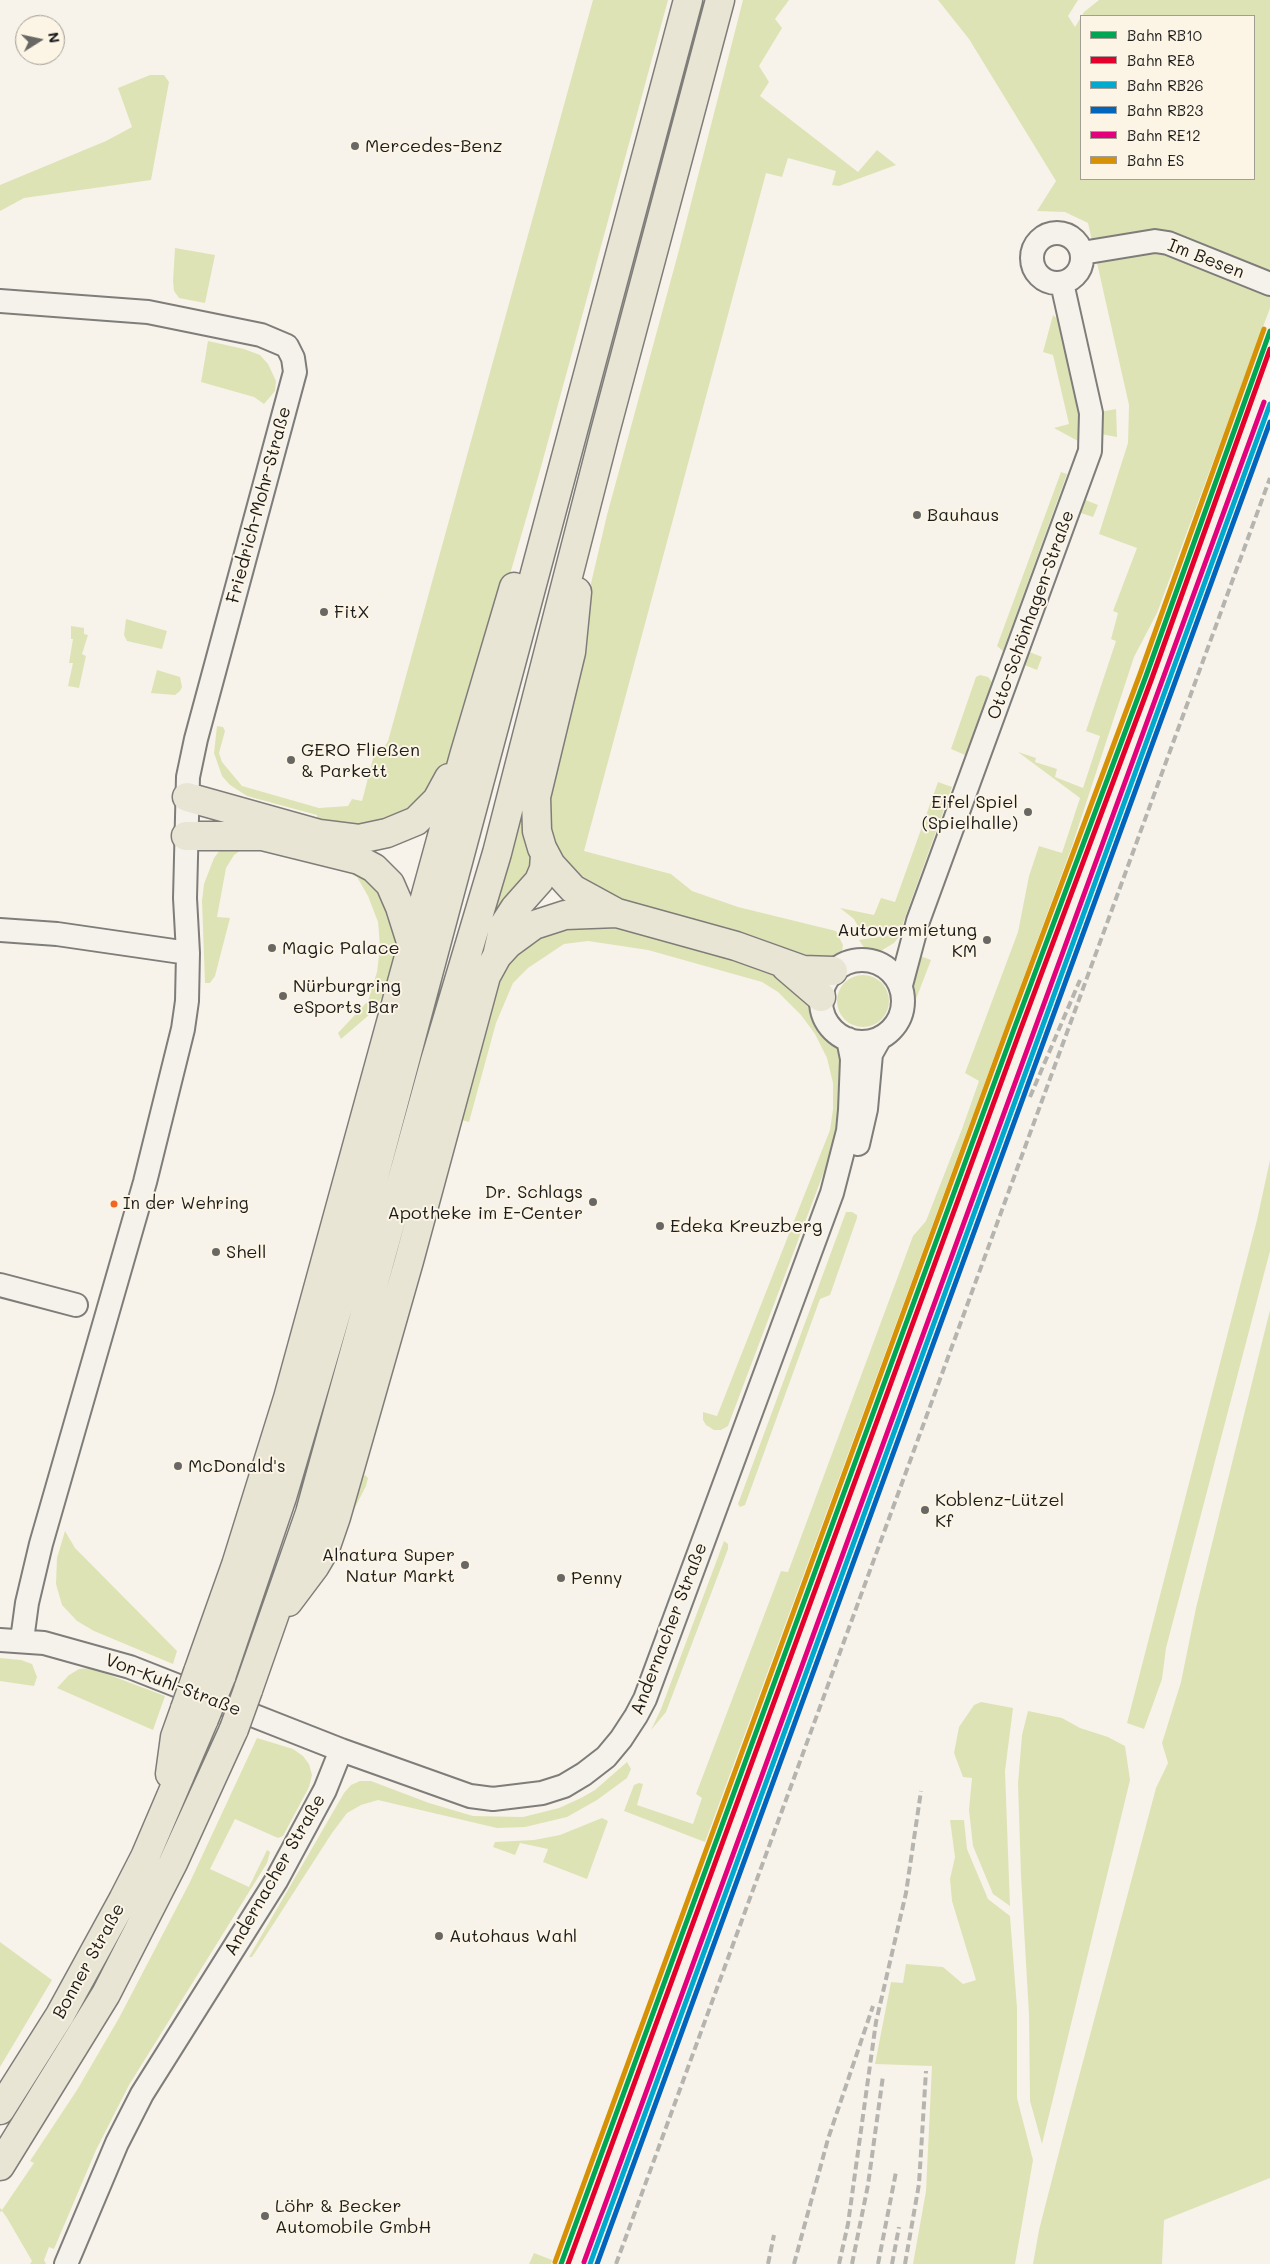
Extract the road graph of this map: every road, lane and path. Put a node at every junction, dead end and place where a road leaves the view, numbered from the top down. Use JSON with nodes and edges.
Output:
{"nodes":[{"id":1,"x":688,"y":0,"type":"edge"},
{"id":2,"x":720,"y":0,"type":"edge"},
{"id":3,"x":1082,"y":253,"type":"junction"},
{"id":4,"x":1062,"y":283,"type":"junction"},
{"id":5,"x":1270,"y":284,"type":"edge"},
{"id":6,"x":0,"y":301,"type":"edge"},
{"id":7,"x":571,"y":439,"type":"junction"},
{"id":8,"x":576,"y":544,"type":"junction"},
{"id":9,"x":464,"y":756,"type":"junction"},
{"id":10,"x":187,"y":796,"type":"junction"},
{"id":11,"x":186,"y":836,"type":"junction"},
{"id":12,"x":545,"y":855,"type":"junction"},
{"id":13,"x":617,"y":913,"type":"junction"},
{"id":14,"x":0,"y":930,"type":"edge"},
{"id":15,"x":912,"y":940,"type":"junction"},
{"id":16,"x":412,"y":945,"type":"junction"},
{"id":17,"x":188,"y":953,"type":"junction"},
{"id":18,"x":497,"y":956,"type":"junction"},
{"id":19,"x":876,"y":961,"type":"junction"},
{"id":20,"x":783,"y":964,"type":"junction"},
{"id":21,"x":833,"y":972,"type":"junction"},
{"id":22,"x":900,"y":985,"type":"junction"},
{"id":23,"x":821,"y":997,"type":"junction"},
{"id":24,"x":880,"y":1038,"type":"junction"},
{"id":25,"x":848,"y":1039,"type":"junction"},
{"id":26,"x":835,"y":1186,"type":"junction"},
{"id":27,"x":0,"y":1284,"type":"edge"},
{"id":28,"x":76,"y":1305,"type":"dead end"},
{"id":29,"x":275,"y":1619,"type":"junction"},
{"id":30,"x":11,"y":1640,"type":"edge"},
{"id":31,"x":210,"y":1675,"type":"junction"},
{"id":32,"x":341,"y":1750,"type":"junction"},
{"id":33,"x":0,"y":2110,"type":"edge"},
{"id":34,"x":0,"y":2166,"type":"edge"},
{"id":35,"x":66,"y":2264,"type":"edge"}],
"edges":[{"from":1,"to":7,"type":"highway"},
{"from":2,"to":8,"type":"highway"},
{"from":3,"to":4,"type":"street"},
{"from":3,"to":4,"type":"street"},
{"from":3,"to":5,"type":"street","name":"Im Besen"},
{"from":4,"to":15,"type":"street","name":"Otto-Schönhagen-Straße"},
{"from":6,"to":10,"type":"street","name":"Friedrich-Mohr-Straße"},
{"from":7,"to":9,"type":"highway"},
{"from":7,"to":31,"type":"highway"},
{"from":8,"to":12,"type":"highway"},
{"from":8,"to":29,"type":"highway"},
{"from":9,"to":10,"type":"highway"},
{"from":9,"to":16,"type":"highway"},
{"from":10,"to":11,"type":"street","name":"Friedrich-Mohr-Straße"},
{"from":11,"to":16,"type":"highway"},
{"from":11,"to":17,"type":"street","name":"Friedrich-Mohr-Straße"},
{"from":12,"to":13,"type":"highway"},
{"from":12,"to":18,"type":"highway"},
{"from":13,"to":18,"type":"highway"},
{"from":13,"to":20,"type":"highway"},
{"from":14,"to":17,"type":"street"},
{"from":15,"to":19,"type":"street"},
{"from":15,"to":22,"type":"street","name":"Otto-Schönhagen-Straße"},
{"from":16,"to":31,"type":"highway"},
{"from":17,"to":30,"type":"street"},
{"from":18,"to":29,"type":"highway"},
{"from":19,"to":21,"type":"street"},
{"from":19,"to":22,"type":"street"},
{"from":20,"to":21,"type":"highway"},
{"from":20,"to":23,"type":"highway"},
{"from":21,"to":23,"type":"street"},
{"from":22,"to":24,"type":"street","name":"Andernacher Straße"},
{"from":23,"to":25,"type":"street"},
{"from":24,"to":25,"type":"street"},
{"from":24,"to":26,"type":"street","name":"Andernacher Straße"},
{"from":25,"to":26,"type":"street","name":"Andernacher Straße"},
{"from":26,"to":32,"type":"street","name":"Andernacher Straße"},
{"from":27,"to":28,"type":"street"},
{"from":29,"to":34,"type":"highway","bridge":true},
{"from":30,"to":32,"type":"street","name":"Von-Kuhl-Straße"},
{"from":31,"to":33,"type":"highway","name":"Bonner Straße","bridge":true},
{"from":32,"to":35,"type":"street","name":"Andernacher Straße"}]}
